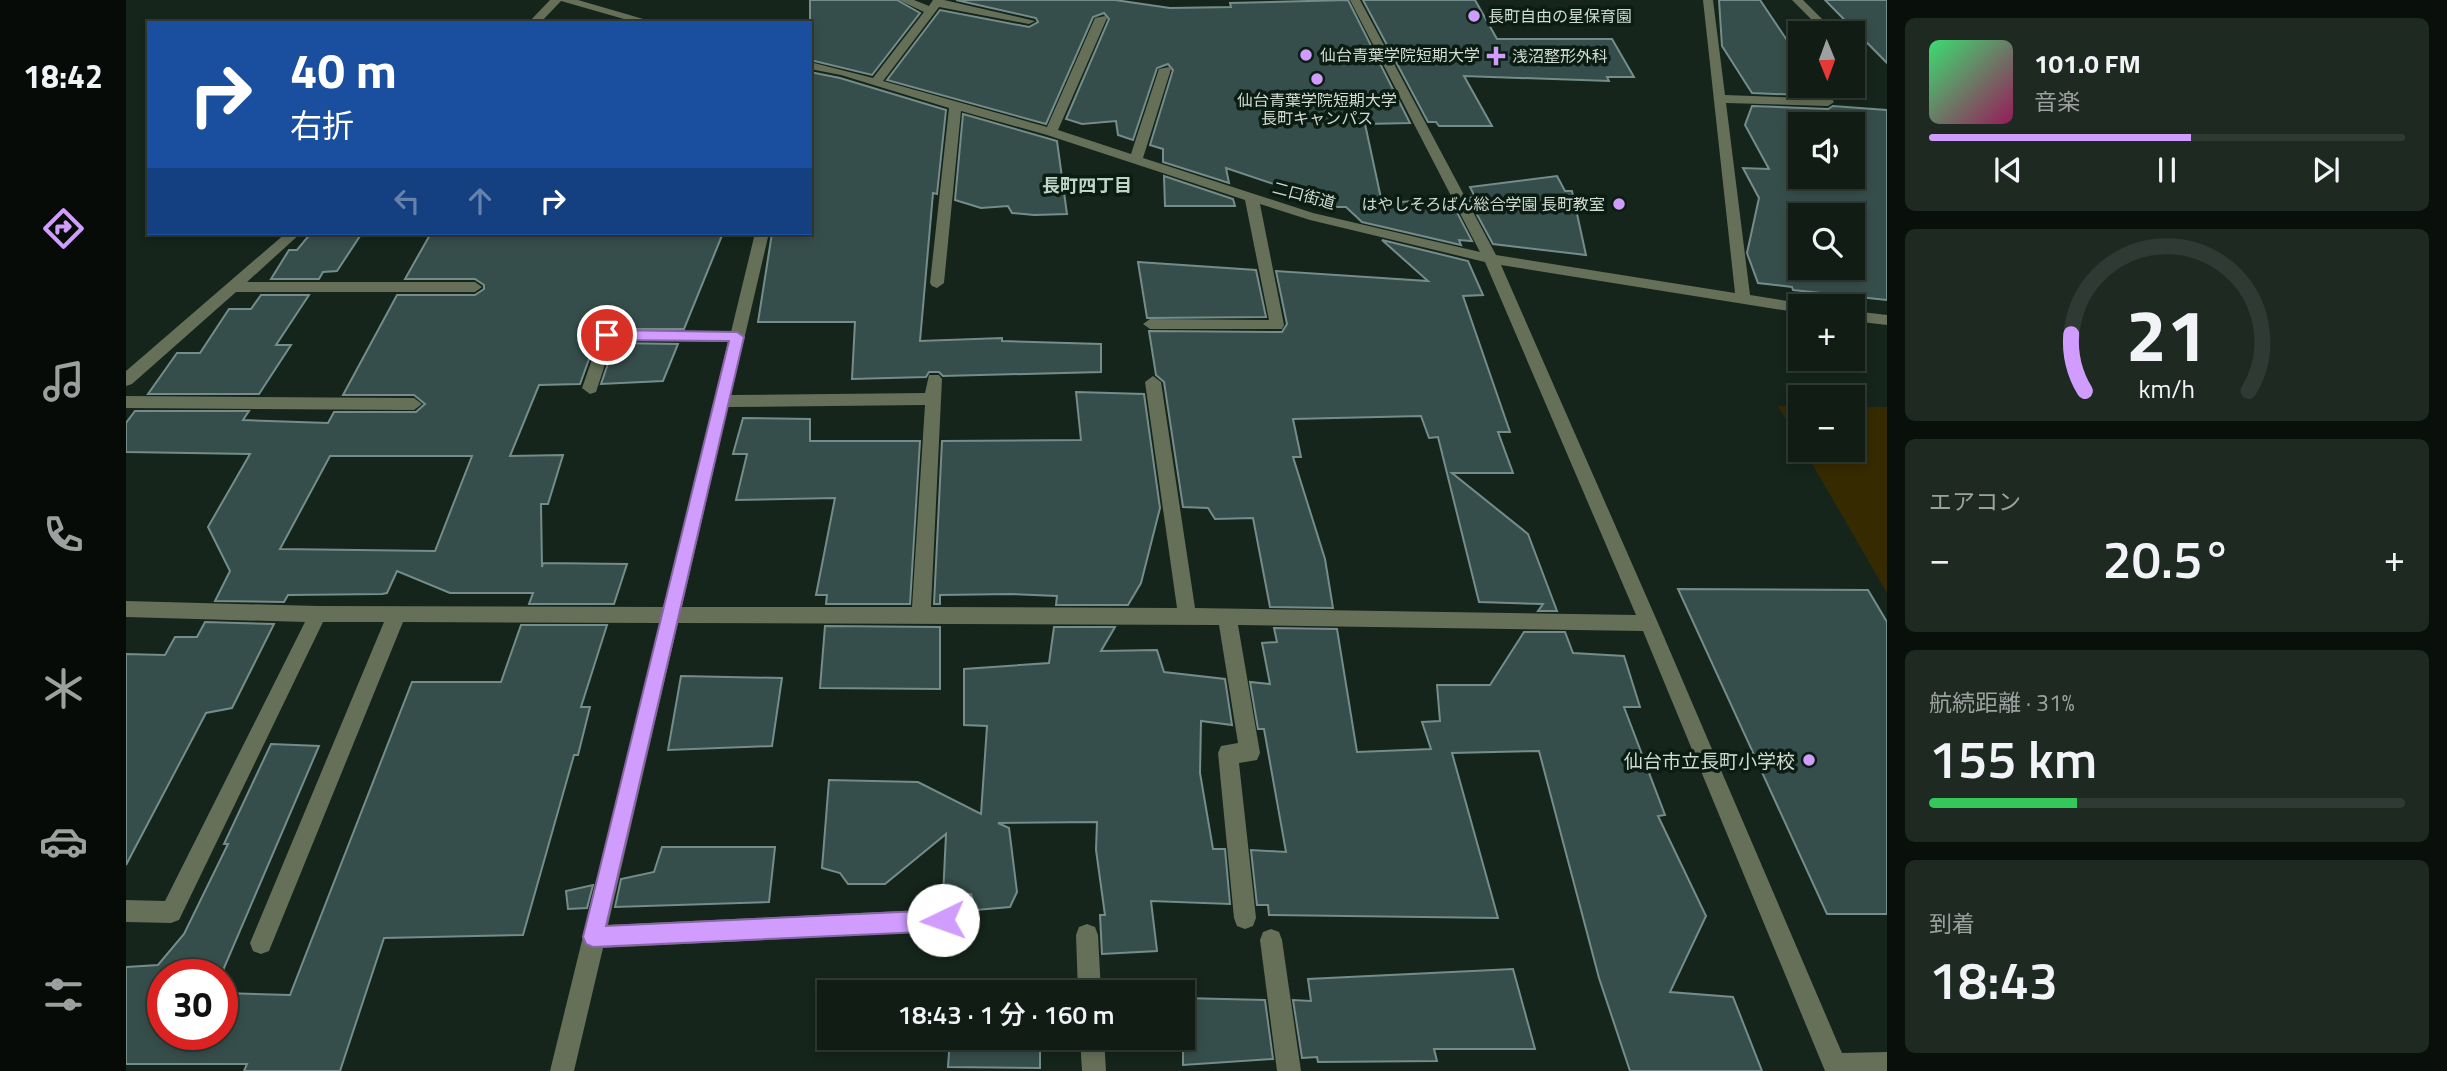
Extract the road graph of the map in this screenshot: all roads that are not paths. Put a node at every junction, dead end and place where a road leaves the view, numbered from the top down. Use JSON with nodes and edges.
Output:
{"nodes":[{"id":1,"x":556,"y":0,"type":"edge"},
{"id":2,"x":566,"y":0,"type":"edge"},
{"id":3,"x":904,"y":0,"type":"edge"},
{"id":4,"x":1355,"y":0,"type":"edge"},
{"id":5,"x":1709,"y":0,"type":"edge"},
{"id":6,"x":1797,"y":0,"type":"edge"},
{"id":7,"x":937,"y":5,"type":"edge"},
{"id":8,"x":1101,"y":18,"type":"dead end"},
{"id":9,"x":535,"y":21,"type":"edge"},
{"id":10,"x":645,"y":21,"type":"edge"},
{"id":11,"x":1029,"y":21,"type":"dead end"},
{"id":12,"x":1819,"y":21,"type":"edge"},
{"id":13,"x":812,"y":65,"type":"edge"},
{"id":14,"x":1165,"y":69,"type":"dead end"},
{"id":15,"x":875,"y":83,"type":"junction"},
{"id":16,"x":1721,"y":99,"type":"junction"},
{"id":17,"x":1828,"y":102,"type":"dead end"},
{"id":18,"x":955,"y":106,"type":"junction"},
{"id":19,"x":1051,"y":132,"type":"junction"},
{"id":20,"x":1136,"y":159,"type":"junction"},
{"id":21,"x":1252,"y":199,"type":"junction"},
{"id":22,"x":292,"y":235,"type":"edge"},
{"id":23,"x":762,"y":235,"type":"edge"},
{"id":24,"x":1491,"y":259,"type":"junction"},
{"id":25,"x":937,"y":283,"type":"dead end"},
{"id":26,"x":232,"y":287,"type":"junction"},
{"id":27,"x":475,"y":288,"type":"dead end"},
{"id":28,"x":1743,"y":299,"type":"junction"},
{"id":29,"x":1788,"y":306,"type":"edge"},
{"id":30,"x":1865,"y":317,"type":"edge"},
{"id":31,"x":1887,"y":320,"type":"edge"},
{"id":32,"x":1150,"y":324,"type":"dead end"},
{"id":33,"x":737,"y":337,"type":"junction"},
{"id":34,"x":934,"y":379,"type":"dead end"},
{"id":35,"x":126,"y":380,"type":"edge"},
{"id":36,"x":1153,"y":382,"type":"dead end"},
{"id":37,"x":590,"y":388,"type":"dead end"},
{"id":38,"x":933,"y":399,"type":"junction"},
{"id":39,"x":722,"y":401,"type":"junction"},
{"id":40,"x":126,"y":402,"type":"edge"},
{"id":41,"x":414,"y":404,"type":"dead end"},
{"id":42,"x":126,"y":609,"type":"edge"},
{"id":43,"x":318,"y":614,"type":"junction"},
{"id":44,"x":397,"y":614,"type":"junction"},
{"id":45,"x":670,"y":615,"type":"junction"},
{"id":46,"x":921,"y":615,"type":"junction"},
{"id":47,"x":1187,"y":616,"type":"junction"},
{"id":48,"x":1227,"y":617,"type":"junction"},
{"id":49,"x":1649,"y":623,"type":"junction"},
{"id":50,"x":126,"y":911,"type":"edge"},
{"id":51,"x":1245,"y":918,"type":"dead end"},
{"id":52,"x":943,"y":920,"type":"dead end"},
{"id":53,"x":1087,"y":934,"type":"dead end"},
{"id":54,"x":593,"y":937,"type":"junction"},
{"id":55,"x":1271,"y":940,"type":"dead end"},
{"id":56,"x":261,"y":943,"type":"dead end"},
{"id":57,"x":1089,"y":980,"type":"edge"},
{"id":58,"x":1093,"y":1050,"type":"edge"},
{"id":59,"x":1887,"y":1064,"type":"edge"},
{"id":60,"x":1836,"y":1068,"type":"edge"},
{"id":61,"x":562,"y":1071,"type":"edge"},
{"id":62,"x":1094,"y":1071,"type":"edge"},
{"id":63,"x":1289,"y":1071,"type":"edge"}],
"edges":[{"from":1,"to":9,"type":"street"},
{"from":2,"to":10,"type":"street"},
{"from":3,"to":7,"type":"street"},
{"from":4,"to":24,"type":"street"},
{"from":5,"to":16,"type":"street"},
{"from":6,"to":12,"type":"street"},
{"from":7,"to":11,"type":"street"},
{"from":7,"to":15,"type":"street"},
{"from":8,"to":19,"type":"street"},
{"from":13,"to":15,"type":"street","name":"二口街道"},
{"from":14,"to":20,"type":"street"},
{"from":15,"to":18,"type":"street","name":"二口街道"},
{"from":16,"to":17,"type":"street"},
{"from":16,"to":28,"type":"street"},
{"from":18,"to":19,"type":"street","name":"二口街道"},
{"from":18,"to":25,"type":"street"},
{"from":19,"to":20,"type":"street","name":"二口街道"},
{"from":20,"to":21,"type":"street","name":"二口街道"},
{"from":21,"to":24,"type":"street","name":"二口街道"},
{"from":21,"to":32,"type":"street"},
{"from":22,"to":26,"type":"street"},
{"from":23,"to":33,"type":"street"},
{"from":24,"to":28,"type":"street","name":"二口街道"},
{"from":24,"to":49,"type":"street"},
{"from":26,"to":27,"type":"street"},
{"from":26,"to":35,"type":"street"},
{"from":28,"to":29,"type":"street","name":"二口街道"},
{"from":30,"to":31,"type":"street"},
{"from":33,"to":37,"type":"street"},
{"from":33,"to":39,"type":"street"},
{"from":34,"to":38,"type":"street"},
{"from":36,"to":47,"type":"street"},
{"from":38,"to":39,"type":"street"},
{"from":38,"to":46,"type":"street"},
{"from":39,"to":45,"type":"street"},
{"from":40,"to":41,"type":"street"},
{"from":42,"to":43,"type":"street"},
{"from":43,"to":44,"type":"street"},
{"from":43,"to":50,"type":"street"},
{"from":44,"to":45,"type":"street"},
{"from":44,"to":56,"type":"street"},
{"from":45,"to":46,"type":"street"},
{"from":45,"to":54,"type":"street"},
{"from":46,"to":47,"type":"street"},
{"from":47,"to":48,"type":"street"},
{"from":48,"to":49,"type":"street"},
{"from":48,"to":51,"type":"street"},
{"from":49,"to":60,"type":"street"},
{"from":52,"to":54,"type":"street"},
{"from":53,"to":57,"type":"street"},
{"from":54,"to":61,"type":"street"},
{"from":55,"to":63,"type":"street"},
{"from":58,"to":62,"type":"street"},
{"from":59,"to":60,"type":"street"}]}
